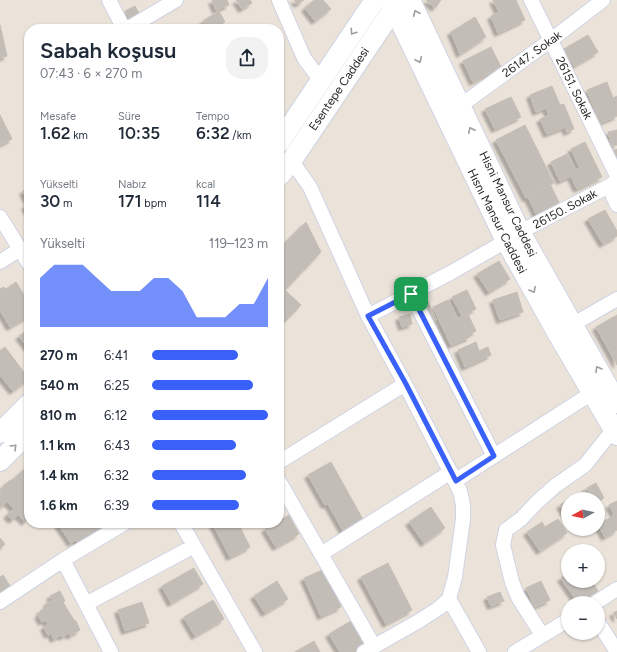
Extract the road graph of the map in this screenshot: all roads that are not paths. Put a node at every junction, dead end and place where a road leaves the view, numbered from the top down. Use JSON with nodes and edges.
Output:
{"nodes":[{"id":1,"x":109,"y":0,"type":"edge"},
{"id":2,"x":176,"y":0,"type":"edge"},
{"id":3,"x":279,"y":0,"type":"edge"},
{"id":4,"x":375,"y":0,"type":"edge"},
{"id":5,"x":531,"y":0,"type":"edge"},
{"id":6,"x":603,"y":0,"type":"edge"},
{"id":7,"x":397,"y":2,"type":"edge"},
{"id":8,"x":121,"y":24,"type":"edge"},
{"id":9,"x":135,"y":24,"type":"edge"},
{"id":10,"x":551,"y":40,"type":"junction"},
{"id":11,"x":411,"y":42,"type":"junction"},
{"id":12,"x":321,"y":81,"type":"junction"},
{"id":13,"x":344,"y":82,"type":"junction"},
{"id":14,"x":460,"y":106,"type":"junction"},
{"id":15,"x":284,"y":136,"type":"edge"},
{"id":16,"x":291,"y":160,"type":"junction"},
{"id":17,"x":284,"y":169,"type":"edge"},
{"id":18,"x":615,"y":180,"type":"edge"},
{"id":19,"x":617,"y":205,"type":"edge"},
{"id":20,"x":0,"y":218,"type":"edge"},
{"id":21,"x":513,"y":237,"type":"junction"},
{"id":22,"x":20,"y":249,"type":"junction"},
{"id":23,"x":24,"y":256,"type":"edge"},
{"id":24,"x":0,"y":262,"type":"edge"},
{"id":25,"x":411,"y":294,"type":"junction"},
{"id":26,"x":617,"y":300,"type":"edge"},
{"id":27,"x":368,"y":316,"type":"junction"},
{"id":28,"x":572,"y":325,"type":"junction"},
{"id":29,"x":406,"y":384,"type":"junction"},
{"id":30,"x":592,"y":394,"type":"junction"},
{"id":31,"x":617,"y":401,"type":"edge"},
{"id":32,"x":24,"y":409,"type":"edge"},
{"id":33,"x":616,"y":432,"type":"edge"},
{"id":34,"x":0,"y":433,"type":"edge"},
{"id":35,"x":24,"y":437,"type":"edge"},
{"id":36,"x":494,"y":456,"type":"junction"},
{"id":37,"x":284,"y":459,"type":"edge"},
{"id":38,"x":0,"y":461,"type":"edge"},
{"id":39,"x":453,"y":476,"type":"junction"},
{"id":40,"x":284,"y":490,"type":"edge"},
{"id":41,"x":117,"y":528,"type":"edge"},
{"id":42,"x":183,"y":528,"type":"edge"},
{"id":43,"x":194,"y":546,"type":"junction"},
{"id":44,"x":321,"y":554,"type":"junction"},
{"id":45,"x":63,"y":560,"type":"junction"},
{"id":46,"x":617,"y":589,"type":"edge"},
{"id":47,"x":605,"y":597,"type":"edge"},
{"id":48,"x":449,"y":599,"type":"junction"},
{"id":49,"x":0,"y":602,"type":"edge"},
{"id":50,"x":86,"y":604,"type":"junction"},
{"id":51,"x":561,"y":624,"type":"edge"},
{"id":52,"x":605,"y":633,"type":"edge"},
{"id":53,"x":542,"y":636,"type":"junction"},
{"id":54,"x":369,"y":649,"type":"edge"},
{"id":55,"x":111,"y":652,"type":"edge"},
{"id":56,"x":255,"y":652,"type":"edge"},
{"id":57,"x":479,"y":652,"type":"edge"},
{"id":58,"x":515,"y":652,"type":"edge"},
{"id":59,"x":617,"y":652,"type":"edge"}],
"edges":[{"from":1,"to":8,"type":"street"},
{"from":2,"to":9,"type":"street"},
{"from":3,"to":12,"type":"street"},
{"from":4,"to":12,"type":"main road","name":"Esentepe Caddesi","one_way":true},
{"from":5,"to":10,"type":"street","name":"26151. Sokak"},
{"from":6,"to":10,"type":"street","name":"26147. Sokak"},
{"from":7,"to":11,"type":"main road","name":"Hısnı Mansur Caddesi"},
{"from":7,"to":13,"type":"main road","name":"Esentepe Caddesi"},
{"from":14,"to":7,"type":"main road","name":"Hisni Mansur Caddesi","one_way":true},
{"from":10,"to":14,"type":"street","name":"26147. Sokak"},
{"from":10,"to":18,"type":"street","name":"26151. Sokak"},
{"from":11,"to":13,"type":"main road"},
{"from":11,"to":21,"type":"main road","name":"Hısnı Mansur Caddesi","one_way":true},
{"from":12,"to":15,"type":"main road","name":"Esentepe Caddesi"},
{"from":13,"to":16,"type":"main road","name":"Esentepe Caddesi"},
{"from":21,"to":14,"type":"main road","name":"Hisni Mansur Caddesi","one_way":true},
{"from":16,"to":17,"type":"main road","name":"Esentepe Caddesi"},
{"from":16,"to":27,"type":"street"},
{"from":18,"to":19,"type":"street","name":"26151. Sokak"},
{"from":18,"to":21,"type":"street","name":"26150. Sokak"},
{"from":20,"to":22,"type":"street"},
{"from":21,"to":25,"type":"street","name":"26150. Sokak"},
{"from":21,"to":28,"type":"main road","name":"Hisni Mansur Caddesi"},
{"from":21,"to":30,"type":"main road","name":"Hısnı Mansur Caddesi","one_way":true},
{"from":22,"to":23,"type":"street"},
{"from":22,"to":24,"type":"street"},
{"from":25,"to":27,"type":"street","name":"26150. Sokak"},
{"from":25,"to":36,"type":"street"},
{"from":26,"to":28,"type":"street"},
{"from":27,"to":29,"type":"street"},
{"from":31,"to":28,"type":"main road","name":"Hisni Mansur Caddesi","one_way":true},
{"from":29,"to":37,"type":"street"},
{"from":29,"to":39,"type":"street"},
{"from":30,"to":33,"type":"main road","name":"Hısnı Mansur Caddesi"},
{"from":30,"to":36,"type":"street"},
{"from":32,"to":34,"type":"main road"},
{"from":33,"to":53,"type":"street"},
{"from":38,"to":35,"type":"main road","one_way":true},
{"from":36,"to":39,"type":"street"},
{"from":39,"to":44,"type":"street"},
{"from":39,"to":48,"type":"street"},
{"from":40,"to":44,"type":"street"},
{"from":41,"to":45,"type":"street"},
{"from":42,"to":43,"type":"street"},
{"from":43,"to":50,"type":"street"},
{"from":43,"to":56,"type":"street"},
{"from":44,"to":54,"type":"street"},
{"from":45,"to":49,"type":"street"},
{"from":45,"to":50,"type":"street"},
{"from":46,"to":47,"type":"street"},
{"from":48,"to":54,"type":"street"},
{"from":48,"to":57,"type":"street"},
{"from":50,"to":55,"type":"street"},
{"from":51,"to":53,"type":"street"},
{"from":52,"to":59,"type":"street"},
{"from":53,"to":58,"type":"street"}]}
